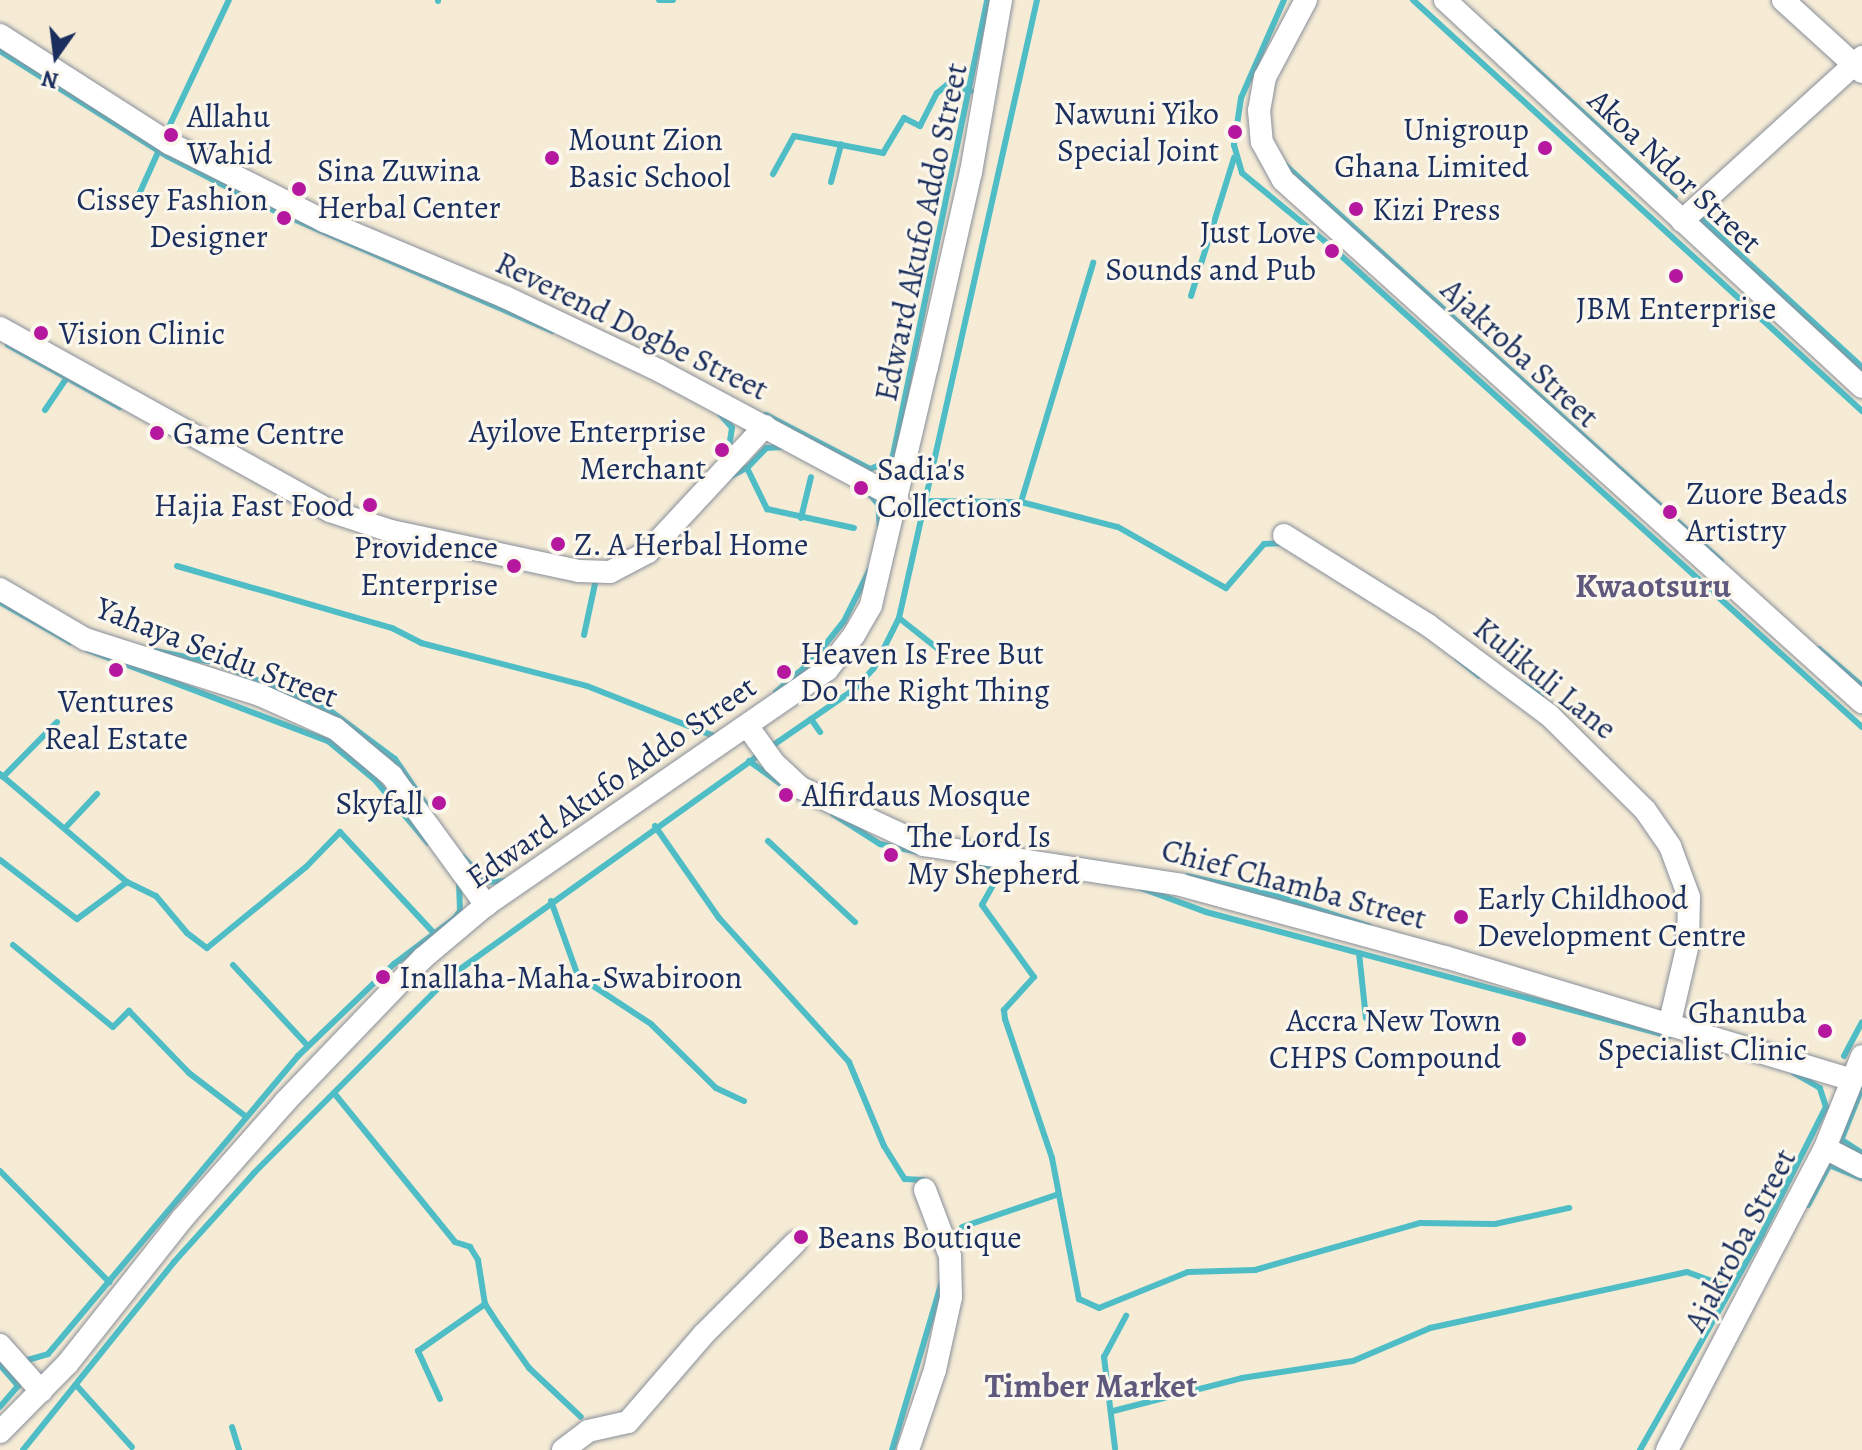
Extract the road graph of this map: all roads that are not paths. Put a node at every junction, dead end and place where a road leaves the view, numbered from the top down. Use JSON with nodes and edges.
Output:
{"nodes":[{"id":1,"x":1001,"y":0,"type":"edge"},
{"id":2,"x":1306,"y":0,"type":"edge"},
{"id":3,"x":1445,"y":0,"type":"edge"},
{"id":4,"x":1783,"y":0,"type":"edge"},
{"id":5,"x":0,"y":35,"type":"edge"},
{"id":6,"x":1859,"y":65,"type":"edge"},
{"id":7,"x":1682,"y":221,"type":"junction"},
{"id":8,"x":0,"y":328,"type":"edge"},
{"id":9,"x":1862,"y":387,"type":"edge"},
{"id":10,"x":765,"y":426,"type":"junction"},
{"id":11,"x":897,"y":498,"type":"junction"},
{"id":12,"x":1284,"y":535,"type":"dead end"},
{"id":13,"x":0,"y":589,"type":"edge"},
{"id":14,"x":1862,"y":702,"type":"edge"},
{"id":15,"x":754,"y":735,"type":"junction"},
{"id":16,"x":486,"y":905,"type":"junction"},
{"id":17,"x":1669,"y":1026,"type":"junction"},
{"id":18,"x":1862,"y":1056,"type":"edge"},
{"id":19,"x":1852,"y":1080,"type":"junction"},
{"id":20,"x":1825,"y":1148,"type":"junction"},
{"id":21,"x":1862,"y":1167,"type":"edge"},
{"id":22,"x":925,"y":1190,"type":"dead end"},
{"id":23,"x":795,"y":1243,"type":"dead end"},
{"id":24,"x":0,"y":1345,"type":"edge"},
{"id":25,"x":41,"y":1391,"type":"junction"},
{"id":26,"x":0,"y":1432,"type":"edge"},
{"id":27,"x":563,"y":1450,"type":"edge"},
{"id":28,"x":908,"y":1450,"type":"edge"},
{"id":29,"x":1667,"y":1450,"type":"edge"}],
"edges":[{"from":1,"to":11,"type":"street","name":"Edward Akufo Addo Street"},
{"from":2,"to":14,"type":"street","name":"Ajakroba Street"},
{"from":3,"to":7,"type":"street","name":"Akoa Ndor Street"},
{"from":4,"to":6,"type":"street"},
{"from":5,"to":10,"type":"street","name":"Reverend Dogbe Street"},
{"from":6,"to":7,"type":"street"},
{"from":7,"to":9,"type":"street","name":"Akoa Ndor Street"},
{"from":8,"to":10,"type":"street"},
{"from":10,"to":11,"type":"street","name":"Reverend Dogbe Street"},
{"from":11,"to":15,"type":"street","name":"Edward Akufo Addo Street"},
{"from":12,"to":17,"type":"street","name":"Kulikuli Lane"},
{"from":13,"to":16,"type":"street","name":"Yahaya Seidu Street"},
{"from":15,"to":16,"type":"street","name":"Edward Akufo Addo Street"},
{"from":15,"to":17,"type":"street","name":"Chief Chamba Street"},
{"from":16,"to":25,"type":"street","name":"Edward Akufo Addo Street"},
{"from":17,"to":19,"type":"street","name":"Chief Chamba Street"},
{"from":18,"to":19,"type":"street","name":"Ajakroba Street"},
{"from":19,"to":20,"type":"street","name":"Ajakroba Street"},
{"from":20,"to":21,"type":"street"},
{"from":20,"to":29,"type":"street","name":"Ajakroba Street"},
{"from":22,"to":28,"type":"street"},
{"from":23,"to":27,"type":"street"},
{"from":24,"to":25,"type":"street"},
{"from":25,"to":26,"type":"street","name":"Edward Akufo Addo Street"}]}
